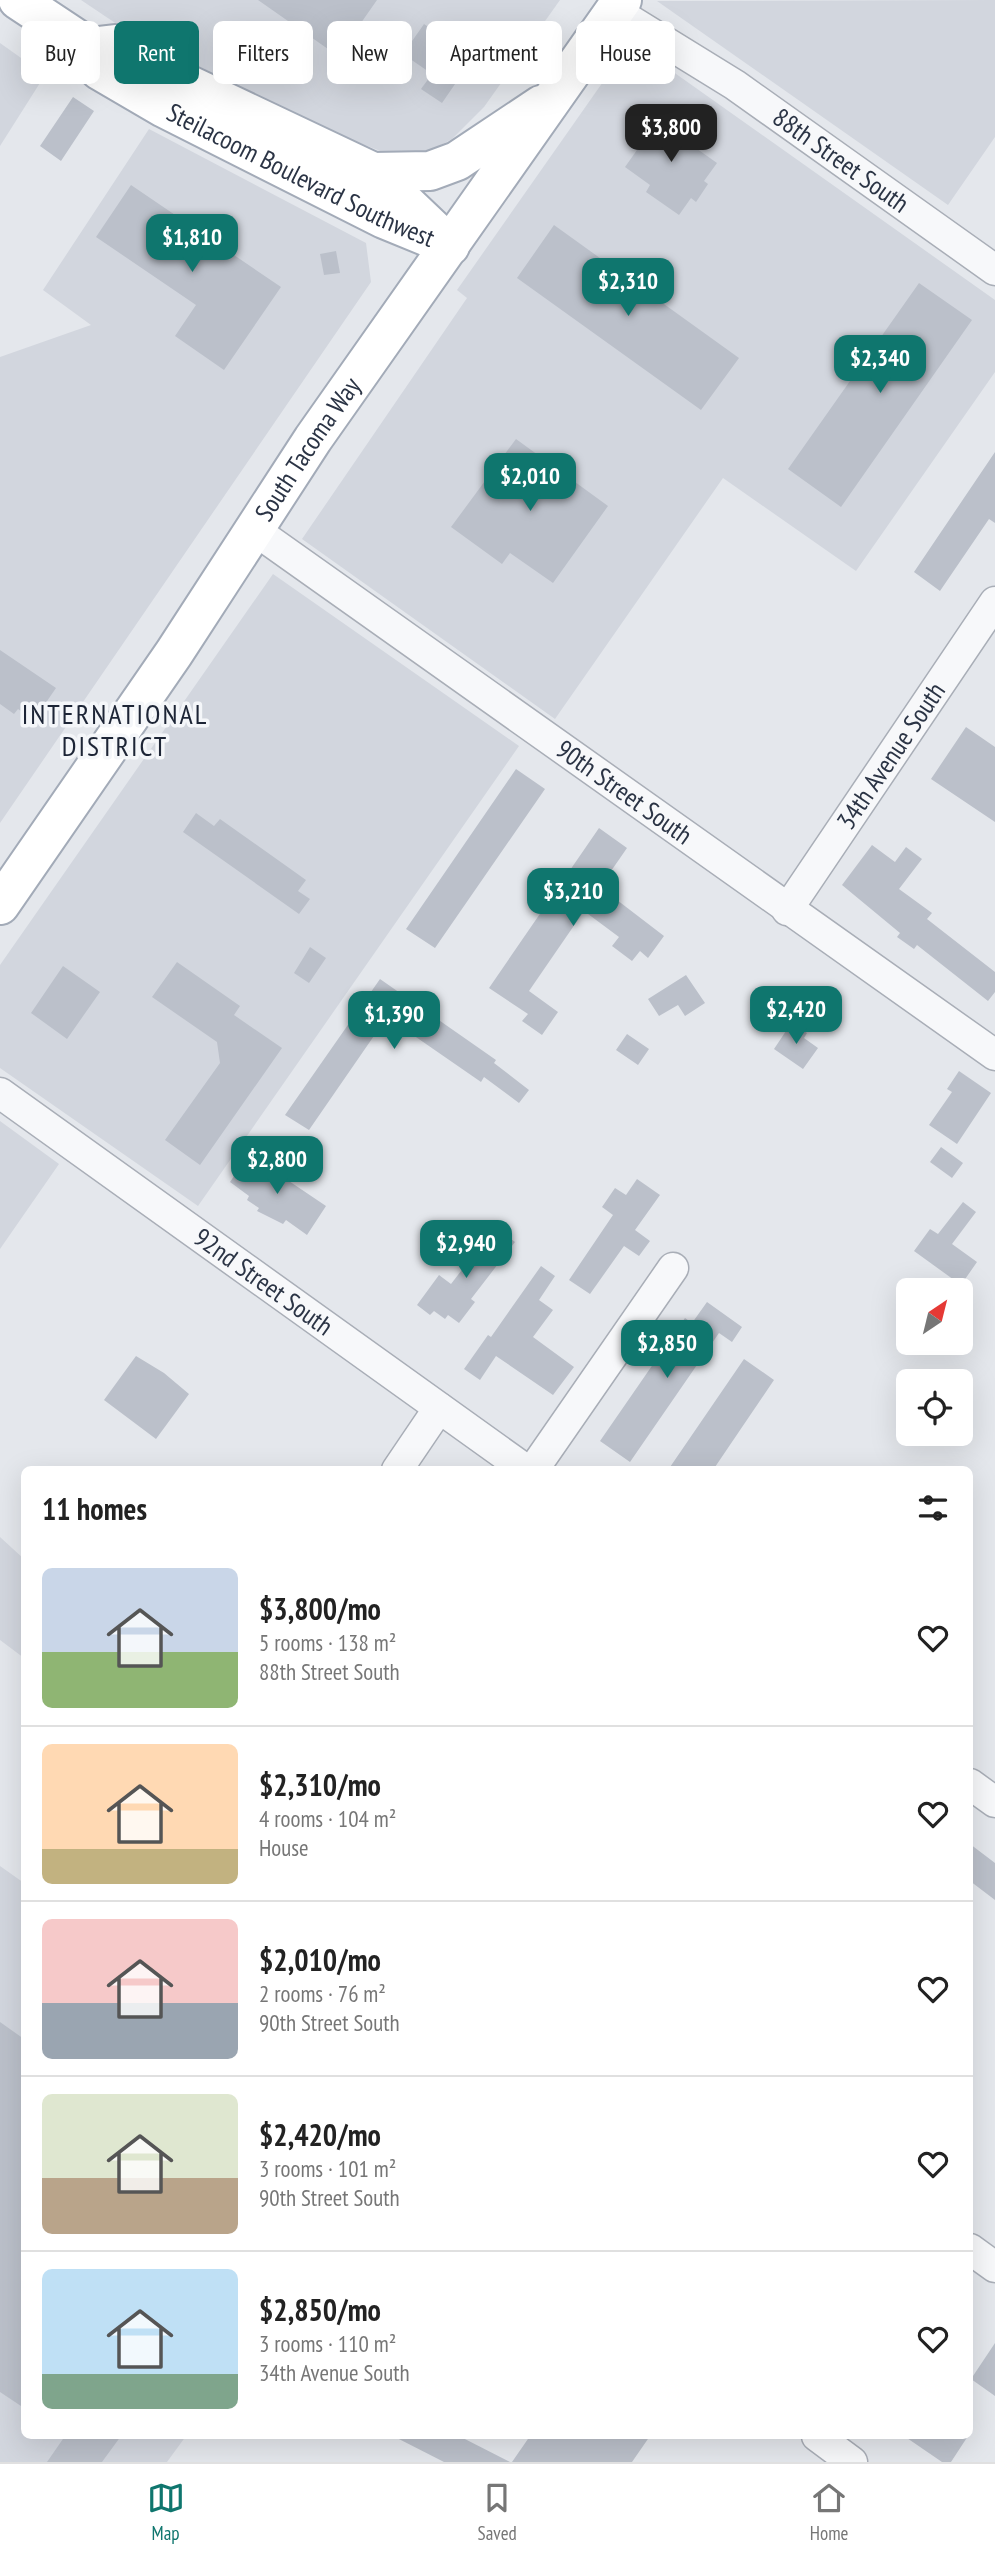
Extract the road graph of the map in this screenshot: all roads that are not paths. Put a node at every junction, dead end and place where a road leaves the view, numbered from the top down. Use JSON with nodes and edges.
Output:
{"nodes":[{"id":1,"x":18,"y":0,"type":"edge"},
{"id":2,"x":619,"y":5,"type":"edge"},
{"id":3,"x":50,"y":21,"type":"edge"},
{"id":4,"x":100,"y":46,"type":"edge"},
{"id":5,"x":100,"y":71,"type":"edge"},
{"id":6,"x":560,"y":92,"type":"junction"},
{"id":7,"x":373,"y":172,"type":"junction"},
{"id":8,"x":450,"y":246,"type":"junction"},
{"id":9,"x":995,"y":270,"type":"edge"},
{"id":10,"x":253,"y":529,"type":"junction"},
{"id":11,"x":995,"y":602,"type":"edge"},
{"id":12,"x":0,"y":905,"type":"edge"},
{"id":13,"x":788,"y":910,"type":"junction"},
{"id":14,"x":995,"y":1055,"type":"edge"},
{"id":15,"x":0,"y":1093,"type":"edge"},
{"id":16,"x":673,"y":1268,"type":"dead end"},
{"id":17,"x":439,"y":1408,"type":"junction"},
{"id":18,"x":400,"y":1466,"type":"edge"},
{"id":19,"x":520,"y":1466,"type":"edge"},
{"id":20,"x":536,"y":1466,"type":"edge"},
{"id":21,"x":973,"y":1786,"type":"edge"},
{"id":22,"x":995,"y":1802,"type":"edge"},
{"id":23,"x":973,"y":2251,"type":"edge"},
{"id":24,"x":995,"y":2267,"type":"edge"},
{"id":25,"x":821,"y":2439,"type":"edge"},
{"id":26,"x":852,"y":2462,"type":"edge"}],
"edges":[{"from":1,"to":3,"type":"main road","name":"Steilacoom Boulevard Southwest"},
{"from":2,"to":6,"type":"main road","name":"South Tacoma Way"},
{"from":2,"to":9,"type":"street","name":"88th Street South"},
{"from":4,"to":7,"type":"main road","name":"Steilacoom Boulevard Southwest"},
{"from":5,"to":8,"type":"main road","name":"Steilacoom Boulevard Southwest"},
{"from":6,"to":7,"type":"main road"},
{"from":6,"to":8,"type":"main road","name":"South Tacoma Way"},
{"from":7,"to":8,"type":"main road","name":"Steilacoom Boulevard Southwest"},
{"from":8,"to":10,"type":"main road","name":"South Tacoma Way"},
{"from":10,"to":12,"type":"main road","name":"South Tacoma Way"},
{"from":10,"to":13,"type":"street","name":"90th Street South"},
{"from":11,"to":13,"type":"street","name":"34th Avenue South"},
{"from":13,"to":14,"type":"street","name":"90th Street South"},
{"from":15,"to":17,"type":"street","name":"92nd Street South"},
{"from":16,"to":20,"type":"street"},
{"from":17,"to":18,"type":"street"},
{"from":17,"to":19,"type":"street","name":"92nd Street South"},
{"from":21,"to":22,"type":"street"},
{"from":23,"to":24,"type":"street"},
{"from":25,"to":26,"type":"street"}]}
